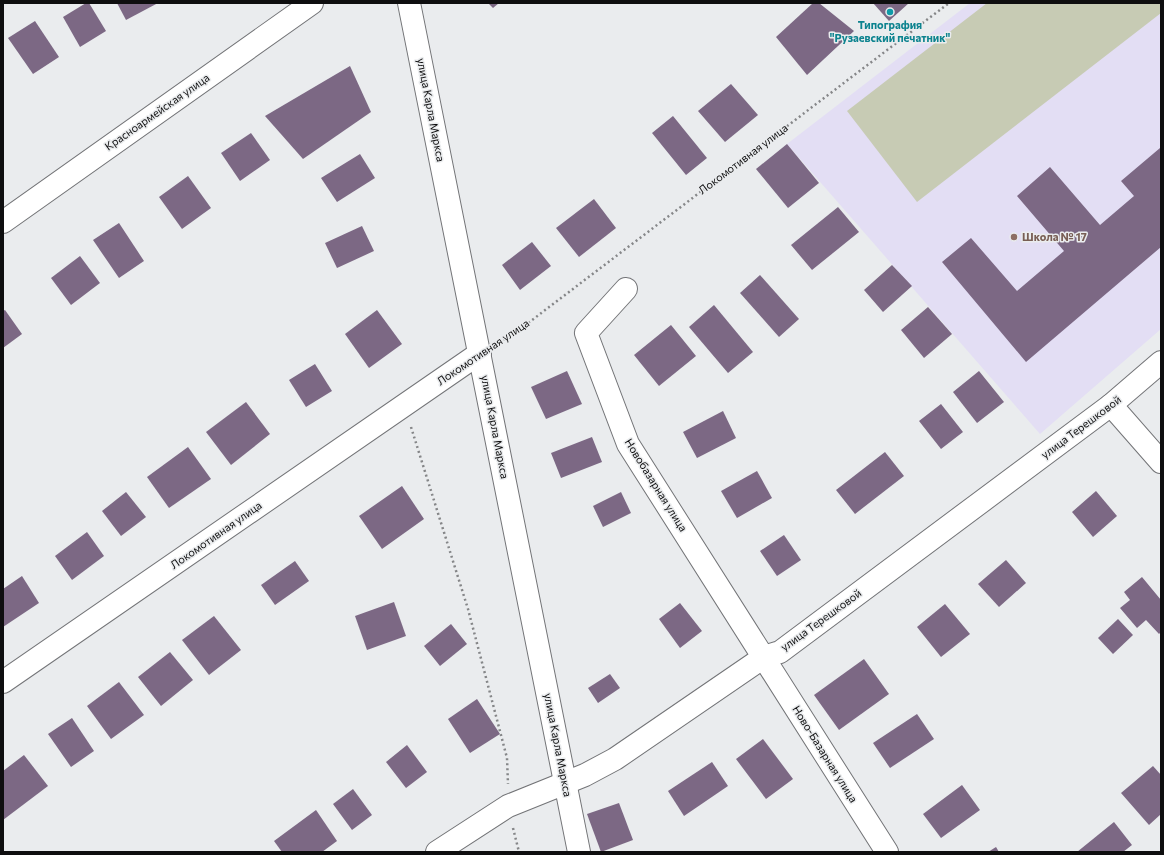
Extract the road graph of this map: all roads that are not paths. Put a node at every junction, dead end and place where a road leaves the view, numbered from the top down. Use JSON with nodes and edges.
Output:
{"nodes":[{"id":1,"x":312,"y":3,"type":"edge"},
{"id":2,"x":409,"y":3,"type":"edge"},
{"id":3,"x":3,"y":222,"type":"edge"},
{"id":4,"x":626,"y":288,"type":"dead end"},
{"id":5,"x":480,"y":353,"type":"junction"},
{"id":6,"x":1161,"y":362,"type":"edge"},
{"id":7,"x":1111,"y":405,"type":"junction"},
{"id":8,"x":1161,"y":462,"type":"edge"},
{"id":9,"x":764,"y":657,"type":"junction"},
{"id":10,"x":3,"y":682,"type":"edge"},
{"id":11,"x":565,"y":782,"type":"junction"},
{"id":12,"x":436,"y":852,"type":"edge"},
{"id":13,"x":579,"y":852,"type":"edge"},
{"id":14,"x":887,"y":852,"type":"edge"}],
"edges":[{"from":1,"to":3,"type":"street","name":"Красноармейская улица"},
{"from":2,"to":5,"type":"street","name":"улица Карла Маркса"},
{"from":4,"to":9,"type":"street","name":"Новобазарная улица"},
{"from":5,"to":10,"type":"street","name":"Локомотивная улица"},
{"from":5,"to":11,"type":"street","name":"улица Карла Маркса"},
{"from":6,"to":7,"type":"street","name":"улица Терешковой"},
{"from":7,"to":8,"type":"street"},
{"from":7,"to":9,"type":"street","name":"улица Терешковой"},
{"from":9,"to":11,"type":"street","name":"улица Терешковой"},
{"from":9,"to":14,"type":"street","name":"Ново-Базарная улица"},
{"from":11,"to":12,"type":"street","name":"улица Терешковой"},
{"from":11,"to":13,"type":"street","name":"улица Карла Маркса"}]}
